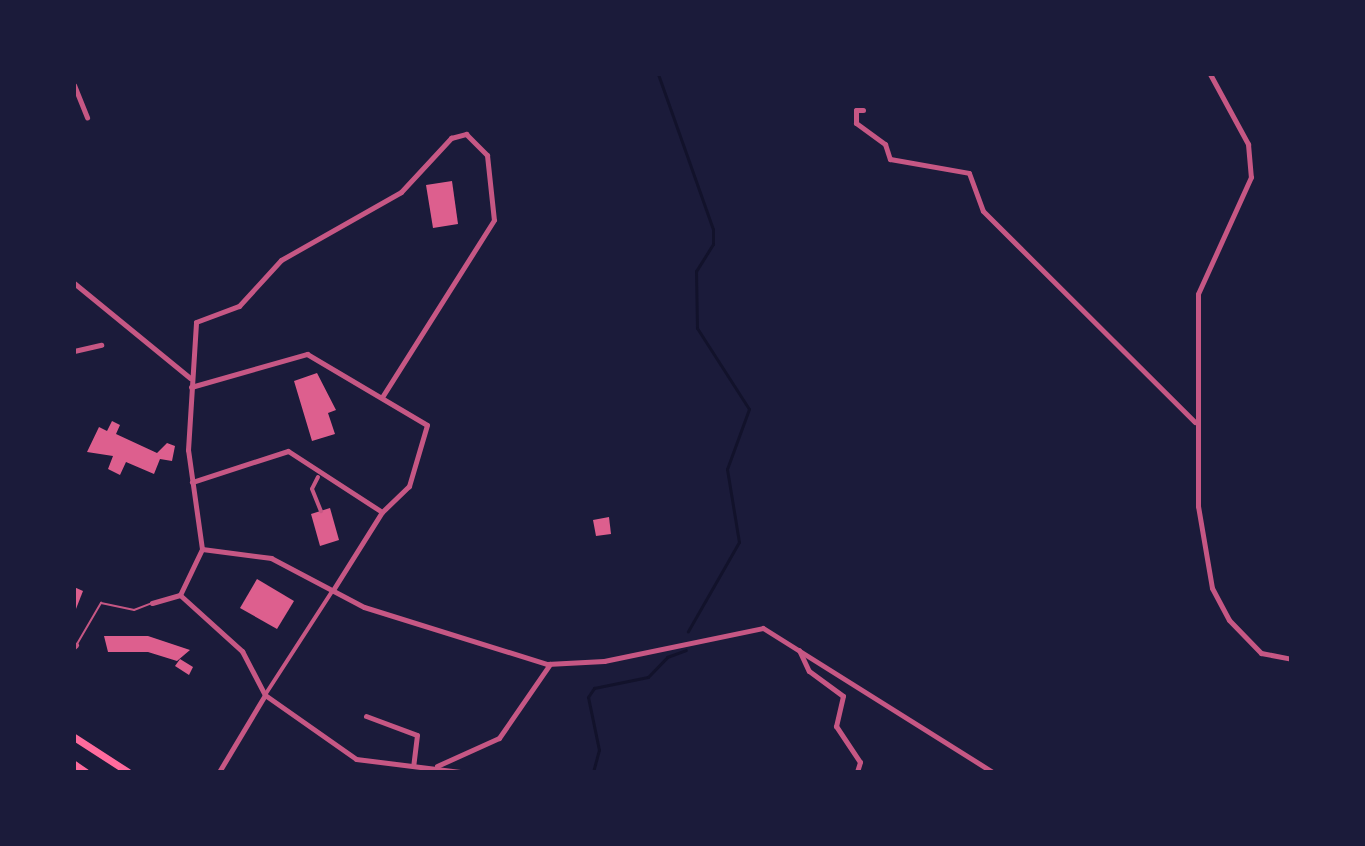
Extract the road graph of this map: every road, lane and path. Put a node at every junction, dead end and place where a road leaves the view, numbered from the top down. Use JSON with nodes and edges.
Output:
{"nodes":[{"id":1,"x":1210,"y":74,"type":"edge"},
{"id":2,"x":74,"y":85,"type":"edge"},
{"id":3,"x":863,"y":110,"type":"dead end"},
{"id":4,"x":87,"y":117,"type":"dead end"},
{"id":5,"x":74,"y":283,"type":"edge"},
{"id":6,"x":101,"y":345,"type":"dead end"},
{"id":7,"x":74,"y":351,"type":"edge"},
{"id":8,"x":191,"y":378,"type":"junction"},
{"id":9,"x":191,"y":387,"type":"junction"},
{"id":10,"x":382,"y":397,"type":"junction"},
{"id":11,"x":1196,"y":422,"type":"junction"},
{"id":12,"x":318,"y":477,"type":"dead end"},
{"id":13,"x":192,"y":482,"type":"junction"},
{"id":14,"x":321,"y":511,"type":"dead end"},
{"id":15,"x":382,"y":512,"type":"junction"},
{"id":16,"x":202,"y":549,"type":"junction"},
{"id":17,"x":333,"y":590,"type":"junction"},
{"id":18,"x":180,"y":595,"type":"junction"},
{"id":19,"x":152,"y":603,"type":"joint"},
{"id":20,"x":75,"y":646,"type":"edge"},
{"id":21,"x":798,"y":648,"type":"junction"},
{"id":22,"x":1291,"y":659,"type":"edge"},
{"id":23,"x":550,"y":664,"type":"junction"},
{"id":24,"x":265,"y":695,"type":"junction"},
{"id":25,"x":366,"y":716,"type":"dead end"},
{"id":26,"x":74,"y":737,"type":"edge"},
{"id":27,"x":74,"y":764,"type":"edge"},
{"id":28,"x":413,"y":766,"type":"junction"},
{"id":29,"x":436,"y":769,"type":"edge"},
{"id":30,"x":86,"y":772,"type":"edge"},
{"id":31,"x":128,"y":772,"type":"edge"},
{"id":32,"x":219,"y":772,"type":"edge"},
{"id":33,"x":460,"y":772,"type":"edge"},
{"id":34,"x":857,"y":772,"type":"edge"},
{"id":35,"x":993,"y":772,"type":"edge"}],
"edges":[{"from":1,"to":11,"type":"street"},
{"from":2,"to":4,"type":"street"},
{"from":3,"to":11,"type":"street"},
{"from":5,"to":8,"type":"street"},
{"from":6,"to":7,"type":"street"},
{"from":8,"to":9,"type":"street"},
{"from":8,"to":10,"type":"street"},
{"from":9,"to":10,"type":"street"},
{"from":9,"to":13,"type":"street"},
{"from":10,"to":15,"type":"street"},
{"from":11,"to":22,"type":"street"},
{"from":12,"to":14,"type":"street"},
{"from":13,"to":15,"type":"street"},
{"from":13,"to":16,"type":"street"},
{"from":15,"to":17,"type":"street"},
{"from":16,"to":17,"type":"street"},
{"from":16,"to":18,"type":"street"},
{"from":17,"to":23,"type":"street"},
{"from":17,"to":24,"type":"street"},
{"from":18,"to":19,"type":"street"},
{"from":18,"to":24,"type":"street"},
{"from":19,"to":20,"type":"lane"},
{"from":21,"to":23,"type":"street"},
{"from":21,"to":34,"type":"street"},
{"from":21,"to":35,"type":"street"},
{"from":23,"to":29,"type":"street"},
{"from":24,"to":28,"type":"street"},
{"from":24,"to":32,"type":"street"},
{"from":25,"to":28,"type":"street"},
{"from":26,"to":31,"type":"main road"},
{"from":27,"to":30,"type":"main road"},
{"from":28,"to":29,"type":"street"},
{"from":29,"to":33,"type":"street"}]}
